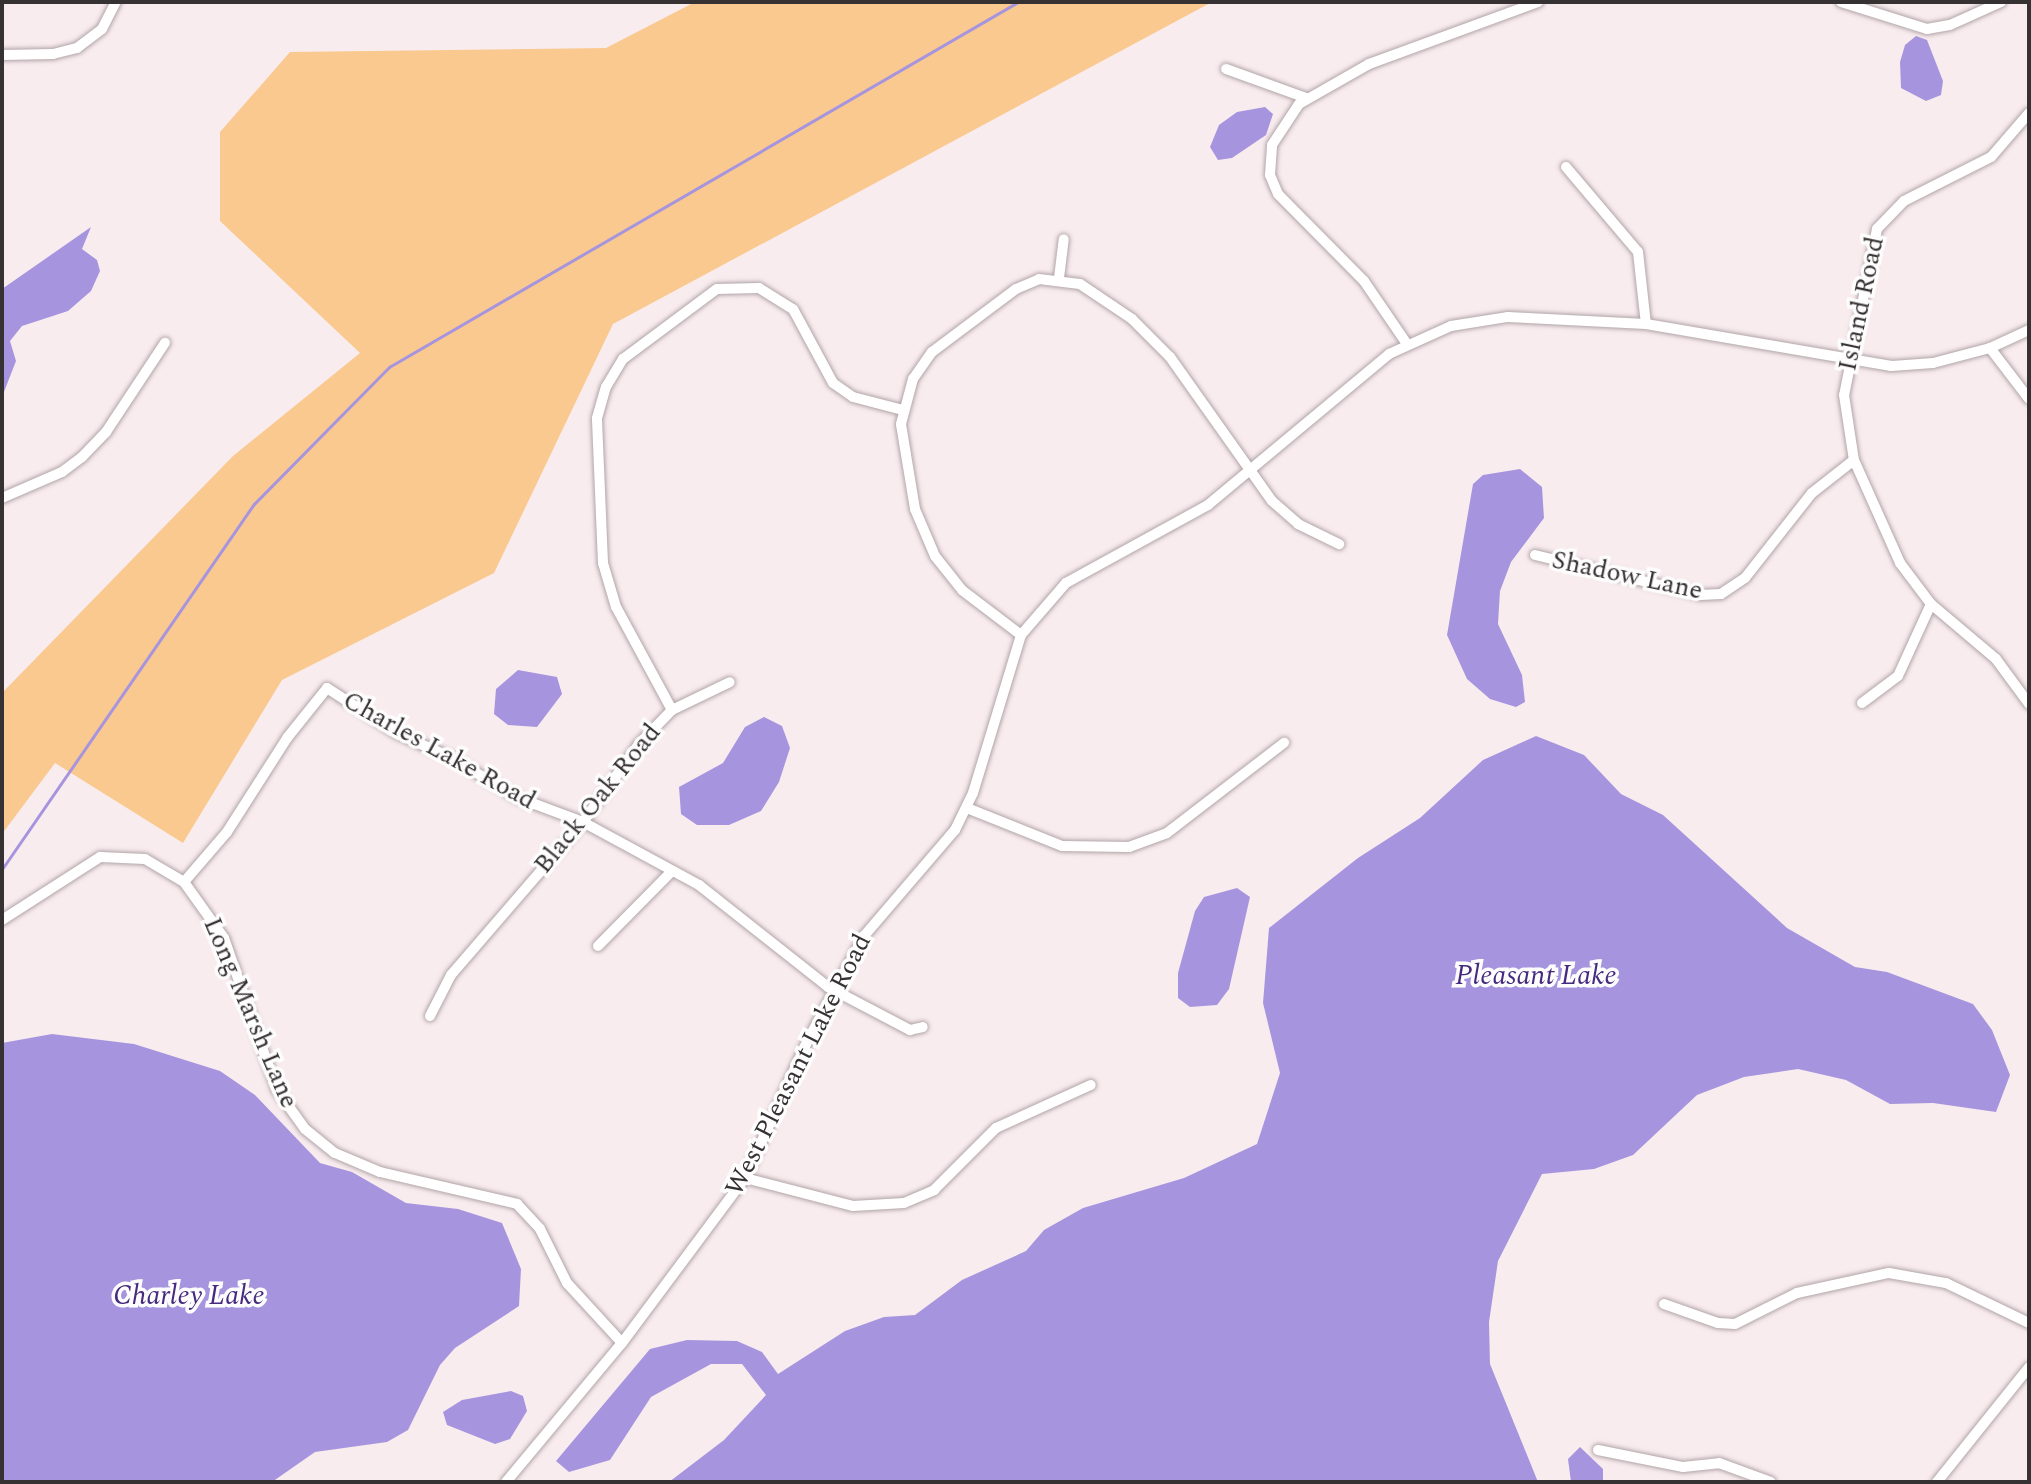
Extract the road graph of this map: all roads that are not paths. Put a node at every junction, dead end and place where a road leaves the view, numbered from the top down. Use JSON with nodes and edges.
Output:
{"nodes":[{"id":1,"x":116,"y":2,"type":"edge"},
{"id":2,"x":1538,"y":2,"type":"edge"},
{"id":3,"x":1841,"y":2,"type":"edge"},
{"id":4,"x":2001,"y":2,"type":"edge"},
{"id":5,"x":2,"y":55,"type":"edge"},
{"id":6,"x":1226,"y":69,"type":"dead end"},
{"id":7,"x":1306,"y":98,"type":"junction"},
{"id":8,"x":2029,"y":113,"type":"edge"},
{"id":9,"x":1566,"y":167,"type":"dead end"},
{"id":10,"x":1064,"y":239,"type":"dead end"},
{"id":11,"x":1059,"y":278,"type":"junction"},
{"id":12,"x":1646,"y":324,"type":"junction"},
{"id":13,"x":2029,"y":330,"type":"edge"},
{"id":14,"x":165,"y":343,"type":"dead end"},
{"id":15,"x":1407,"y":344,"type":"junction"},
{"id":16,"x":1990,"y":348,"type":"junction"},
{"id":17,"x":1847,"y":361,"type":"junction"},
{"id":18,"x":2029,"y":399,"type":"edge"},
{"id":19,"x":903,"y":410,"type":"junction"},
{"id":20,"x":1854,"y":460,"type":"junction"},
{"id":21,"x":1250,"y":473,"type":"junction"},
{"id":22,"x":2,"y":498,"type":"edge"},
{"id":23,"x":1339,"y":544,"type":"dead end"},
{"id":24,"x":1535,"y":555,"type":"dead end"},
{"id":25,"x":1931,"y":604,"type":"junction"},
{"id":26,"x":1021,"y":635,"type":"junction"},
{"id":27,"x":730,"y":682,"type":"dead end"},
{"id":28,"x":1862,"y":703,"type":"dead end"},
{"id":29,"x":2029,"y":704,"type":"edge"},
{"id":30,"x":672,"y":710,"type":"junction"},
{"id":31,"x":1284,"y":743,"type":"dead end"},
{"id":32,"x":967,"y":808,"type":"junction"},
{"id":33,"x":583,"y":822,"type":"junction"},
{"id":34,"x":671,"y":872,"type":"junction"},
{"id":35,"x":184,"y":882,"type":"junction"},
{"id":36,"x":2,"y":920,"type":"edge"},
{"id":37,"x":598,"y":946,"type":"dead end"},
{"id":38,"x":834,"y":990,"type":"junction"},
{"id":39,"x":430,"y":1016,"type":"dead end"},
{"id":40,"x":923,"y":1027,"type":"dead end"},
{"id":41,"x":1091,"y":1085,"type":"dead end"},
{"id":42,"x":745,"y":1178,"type":"junction"},
{"id":43,"x":1664,"y":1304,"type":"dead end"},
{"id":44,"x":2029,"y":1323,"type":"edge"},
{"id":45,"x":622,"y":1343,"type":"junction"},
{"id":46,"x":2029,"y":1367,"type":"edge"},
{"id":47,"x":1598,"y":1450,"type":"dead end"},
{"id":48,"x":506,"y":1482,"type":"edge"},
{"id":49,"x":1771,"y":1482,"type":"edge"},
{"id":50,"x":1937,"y":1482,"type":"edge"}],
"edges":[{"from":1,"to":5,"type":"street"},
{"from":2,"to":7,"type":"street"},
{"from":3,"to":4,"type":"street"},
{"from":6,"to":7,"type":"street"},
{"from":7,"to":15,"type":"street"},
{"from":8,"to":17,"type":"street","name":"Island Road"},
{"from":9,"to":12,"type":"street"},
{"from":10,"to":11,"type":"street"},
{"from":11,"to":19,"type":"street"},
{"from":11,"to":21,"type":"street"},
{"from":12,"to":15,"type":"street","name":"West Pleasant Lake Road"},
{"from":12,"to":17,"type":"street","name":"West Pleasant Lake Road"},
{"from":13,"to":16,"type":"street","name":"West Pleasant Lake Road"},
{"from":14,"to":22,"type":"street"},
{"from":15,"to":21,"type":"street","name":"West Pleasant Lake Road"},
{"from":16,"to":17,"type":"street","name":"West Pleasant Lake Road"},
{"from":16,"to":18,"type":"street"},
{"from":17,"to":20,"type":"street","name":"Island Road"},
{"from":19,"to":26,"type":"street"},
{"from":19,"to":30,"type":"street","name":"Black Oak Road"},
{"from":20,"to":24,"type":"street","name":"Shadow Lane"},
{"from":20,"to":25,"type":"street","name":"Island Road"},
{"from":21,"to":23,"type":"street"},
{"from":21,"to":26,"type":"street","name":"West Pleasant Lake Road"},
{"from":25,"to":28,"type":"street"},
{"from":25,"to":29,"type":"street","name":"Island Road"},
{"from":26,"to":32,"type":"street","name":"West Pleasant Lake Road"},
{"from":27,"to":30,"type":"street"},
{"from":30,"to":33,"type":"street","name":"Black Oak Road"},
{"from":31,"to":32,"type":"street"},
{"from":32,"to":38,"type":"street","name":"West Pleasant Lake Road"},
{"from":33,"to":34,"type":"street","name":"Charles Lake Road"},
{"from":33,"to":35,"type":"street","name":"Charles Lake Road"},
{"from":33,"to":39,"type":"street","name":"Black Oak Road"},
{"from":34,"to":37,"type":"street"},
{"from":34,"to":38,"type":"street","name":"Charles Lake Road"},
{"from":35,"to":36,"type":"street"},
{"from":35,"to":45,"type":"street","name":"Long Marsh Lane"},
{"from":38,"to":40,"type":"street","name":"Charles Lake Road"},
{"from":38,"to":42,"type":"street","name":"West Pleasant Lake Road"},
{"from":41,"to":42,"type":"street"},
{"from":42,"to":45,"type":"street","name":"West Pleasant Lake Road"},
{"from":43,"to":44,"type":"street"},
{"from":45,"to":48,"type":"street","name":"West Pleasant Lake Road"},
{"from":46,"to":50,"type":"street"},
{"from":47,"to":49,"type":"street"}]}
